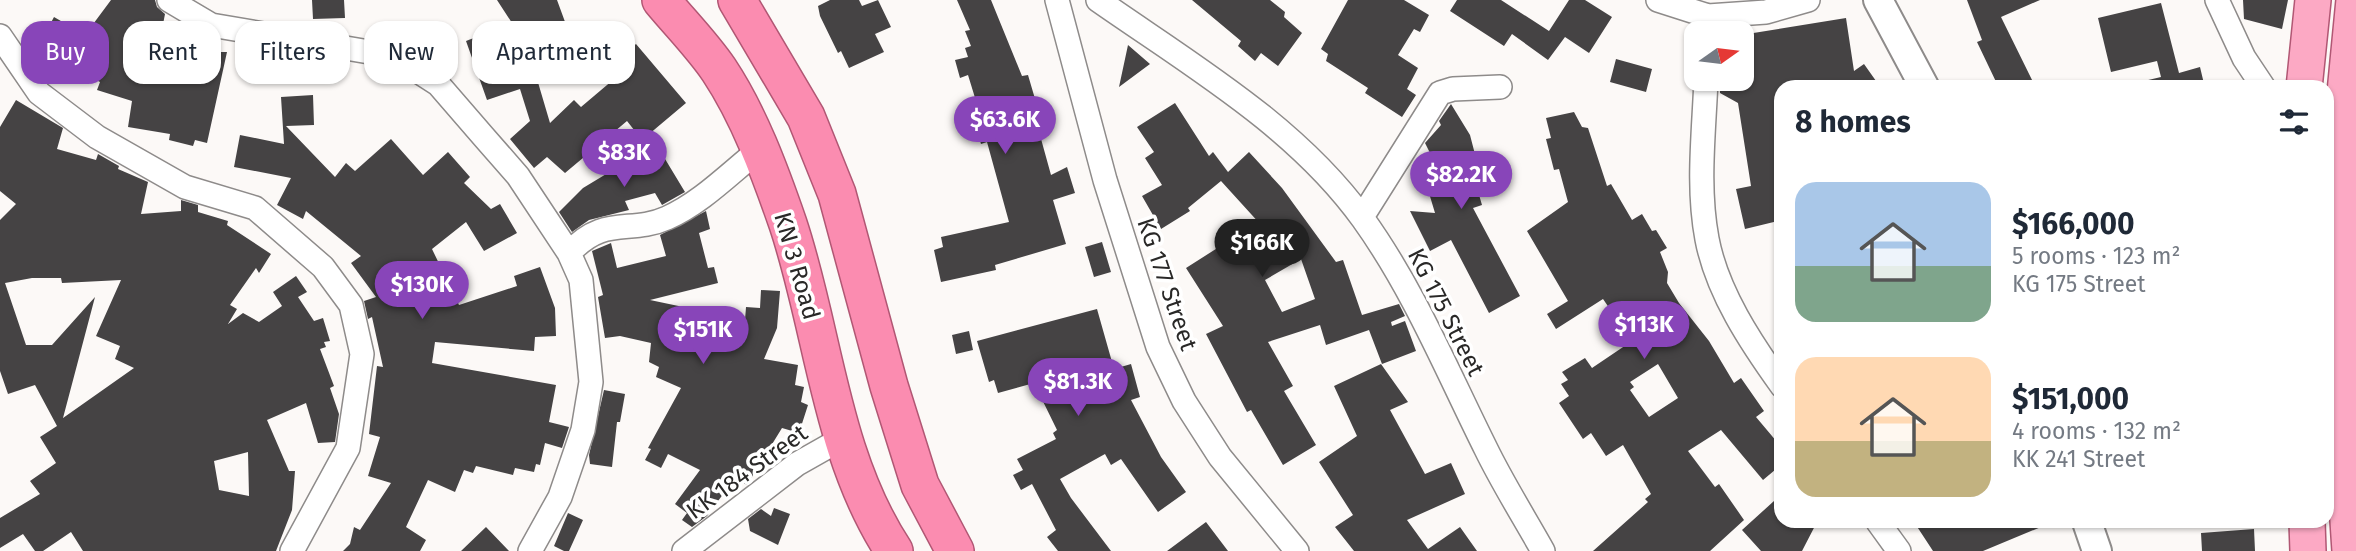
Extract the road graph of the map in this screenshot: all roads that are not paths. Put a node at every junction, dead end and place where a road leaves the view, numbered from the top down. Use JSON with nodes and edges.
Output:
{"nodes":[{"id":1,"x":169,"y":0,"type":"edge"},
{"id":2,"x":661,"y":0,"type":"edge"},
{"id":3,"x":737,"y":0,"type":"edge"},
{"id":4,"x":1057,"y":0,"type":"edge"},
{"id":5,"x":1098,"y":0,"type":"edge"},
{"id":6,"x":1658,"y":0,"type":"edge"},
{"id":7,"x":1808,"y":0,"type":"edge"},
{"id":8,"x":1878,"y":0,"type":"edge"},
{"id":9,"x":2217,"y":0,"type":"edge"},
{"id":10,"x":2313,"y":0,"type":"edge"},
{"id":11,"x":2354,"y":0,"type":"edge"},
{"id":12,"x":1702,"y":21,"type":"edge"},
{"id":13,"x":1722,"y":21,"type":"edge"},
{"id":14,"x":0,"y":36,"type":"edge"},
{"id":15,"x":1921,"y":80,"type":"edge"},
{"id":16,"x":2259,"y":80,"type":"edge"},
{"id":17,"x":2305,"y":80,"type":"edge"},
{"id":18,"x":1500,"y":87,"type":"dead end"},
{"id":19,"x":1706,"y":91,"type":"edge"},
{"id":20,"x":759,"y":150,"type":"junction"},
{"id":21,"x":1362,"y":217,"type":"junction"},
{"id":22,"x":569,"y":253,"type":"junction"},
{"id":23,"x":1774,"y":375,"type":"edge"},
{"id":24,"x":843,"y":438,"type":"junction"},
{"id":25,"x":1882,"y":528,"type":"edge"},
{"id":26,"x":2089,"y":528,"type":"edge"},
{"id":27,"x":2307,"y":528,"type":"edge"},
{"id":28,"x":292,"y":551,"type":"edge"},
{"id":29,"x":530,"y":551,"type":"edge"},
{"id":30,"x":684,"y":551,"type":"edge"},
{"id":31,"x":894,"y":551,"type":"edge"},
{"id":32,"x":955,"y":551,"type":"edge"},
{"id":33,"x":1297,"y":551,"type":"edge"},
{"id":34,"x":1542,"y":551,"type":"edge"},
{"id":35,"x":1899,"y":551,"type":"edge"},
{"id":36,"x":2098,"y":551,"type":"edge"},
{"id":37,"x":2308,"y":551,"type":"edge"},
{"id":38,"x":2350,"y":551,"type":"edge"}],
"edges":[{"from":1,"to":22,"type":"street"},
{"from":2,"to":20,"type":"highway","name":"KN 3 Road"},
{"from":3,"to":32,"type":"highway"},
{"from":4,"to":33,"type":"street","name":"KG 177 Street"},
{"from":5,"to":21,"type":"street","name":"KG 175 Street"},
{"from":6,"to":12,"type":"street"},
{"from":7,"to":13,"type":"street"},
{"from":8,"to":15,"type":"street"},
{"from":9,"to":16,"type":"street"},
{"from":10,"to":17,"type":"main road"},
{"from":11,"to":38,"type":"main road"},
{"from":14,"to":28,"type":"street"},
{"from":18,"to":21,"type":"street"},
{"from":19,"to":23,"type":"street"},
{"from":20,"to":22,"type":"street"},
{"from":20,"to":24,"type":"highway","name":"KN 3 Road"},
{"from":21,"to":34,"type":"street","name":"KG 175 Street"},
{"from":22,"to":29,"type":"street"},
{"from":24,"to":30,"type":"street","name":"KK 184 Street"},
{"from":24,"to":31,"type":"highway","name":"KN 3 Road"},
{"from":25,"to":35,"type":"street"},
{"from":26,"to":36,"type":"street"},
{"from":27,"to":37,"type":"main road"}]}
